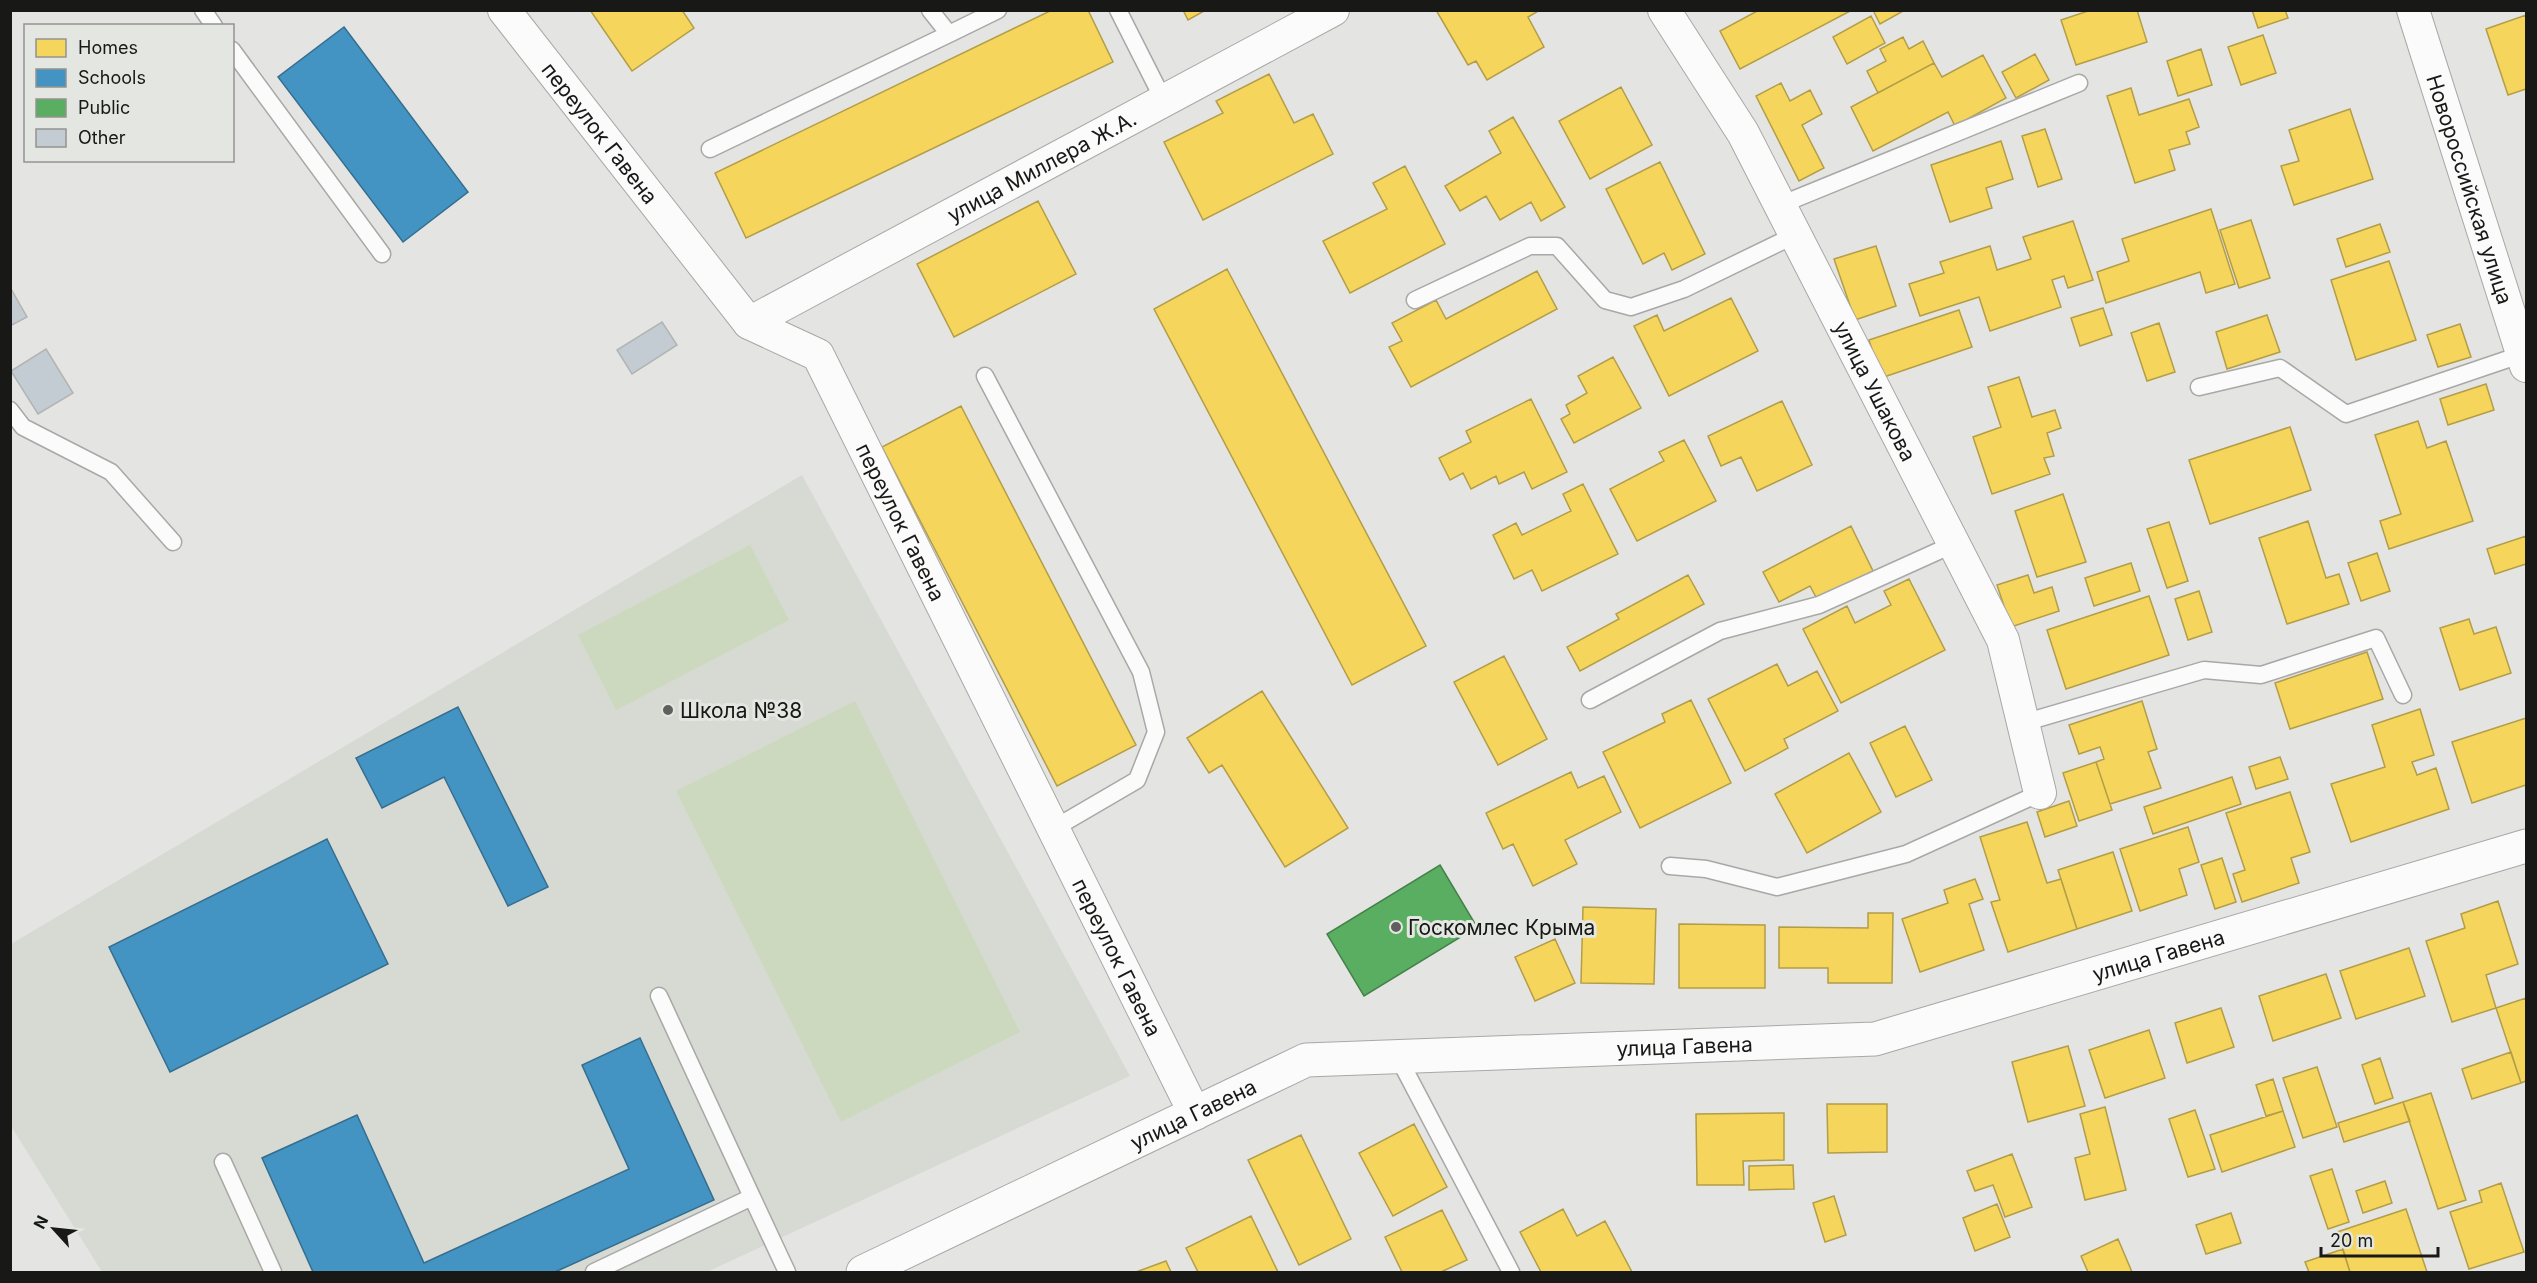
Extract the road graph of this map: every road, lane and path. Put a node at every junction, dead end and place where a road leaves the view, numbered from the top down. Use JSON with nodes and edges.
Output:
{"nodes":[{"id":1,"x":203,"y":10,"type":"edge"},
{"id":2,"x":504,"y":10,"type":"edge"},
{"id":3,"x":930,"y":10,"type":"edge"},
{"id":4,"x":998,"y":10,"type":"edge"},
{"id":5,"x":1118,"y":10,"type":"edge"},
{"id":6,"x":1333,"y":10,"type":"edge"},
{"id":7,"x":1664,"y":10,"type":"edge"},
{"id":8,"x":2414,"y":10,"type":"edge"},
{"id":9,"x":213,"y":24,"type":"edge"},
{"id":10,"x":949,"y":34,"type":"junction"},
{"id":11,"x":234,"y":53,"type":"edge"},
{"id":12,"x":2079,"y":82,"type":"dead end"},
{"id":13,"x":1164,"y":101,"type":"junction"},
{"id":14,"x":711,"y":149,"type":"dead end"},
{"id":15,"x":1780,"y":205,"type":"junction"},
{"id":16,"x":1795,"y":235,"type":"junction"},
{"id":17,"x":382,"y":254,"type":"dead end"},
{"id":18,"x":1415,"y":300,"type":"dead end"},
{"id":19,"x":749,"y":323,"type":"junction"},
{"id":20,"x":2525,"y":360,"type":"edge"},
{"id":21,"x":985,"y":376,"type":"dead end"},
{"id":22,"x":2199,"y":387,"type":"dead end"},
{"id":23,"x":10,"y":410,"type":"edge"},
{"id":24,"x":173,"y":542,"type":"dead end"},
{"id":25,"x":1954,"y":544,"type":"junction"},
{"id":26,"x":2403,"y":695,"type":"dead end"},
{"id":27,"x":1590,"y":700,"type":"dead end"},
{"id":28,"x":2023,"y":723,"type":"junction"},
{"id":29,"x":2040,"y":793,"type":"joint"},
{"id":30,"x":1053,"y":829,"type":"junction"},
{"id":31,"x":2526,"y":846,"type":"edge"},
{"id":32,"x":1670,"y":866,"type":"dead end"},
{"id":33,"x":659,"y":996,"type":"dead end"},
{"id":34,"x":1398,"y":1057,"type":"junction"},
{"id":35,"x":1195,"y":1114,"type":"junction"},
{"id":36,"x":224,"y":1162,"type":"dead end"},
{"id":37,"x":752,"y":1197,"type":"junction"},
{"id":38,"x":273,"y":1272,"type":"edge"},
{"id":39,"x":594,"y":1272,"type":"edge"},
{"id":40,"x":788,"y":1272,"type":"edge"},
{"id":41,"x":863,"y":1272,"type":"edge"},
{"id":42,"x":1511,"y":1272,"type":"edge"}],
"edges":[{"from":1,"to":9,"type":"lane"},
{"from":2,"to":19,"type":"street","name":"переулок Гавена"},
{"from":3,"to":10,"type":"lane"},
{"from":4,"to":10,"type":"lane"},
{"from":5,"to":13,"type":"lane"},
{"from":6,"to":13,"type":"street","name":"улица Миллера Ж.А."},
{"from":7,"to":15,"type":"street","name":"улица Ушакова"},
{"from":8,"to":20,"type":"street","name":"Новороссийская улица"},
{"from":10,"to":14,"type":"lane"},
{"from":11,"to":17,"type":"lane"},
{"from":12,"to":15,"type":"lane"},
{"from":13,"to":19,"type":"street","name":"улица Миллера Ж.А."},
{"from":15,"to":16,"type":"street","name":"улица Ушакова"},
{"from":16,"to":18,"type":"lane"},
{"from":16,"to":25,"type":"street","name":"улица Ушакова"},
{"from":19,"to":30,"type":"street","name":"переулок Гавена"},
{"from":20,"to":22,"type":"lane"},
{"from":21,"to":30,"type":"lane"},
{"from":23,"to":24,"type":"lane"},
{"from":25,"to":27,"type":"lane"},
{"from":25,"to":28,"type":"street","name":"улица Ушакова"},
{"from":26,"to":28,"type":"lane"},
{"from":28,"to":29,"type":"street","name":"улица Ушакова"},
{"from":29,"to":32,"type":"lane"},
{"from":30,"to":35,"type":"street","name":"переулок Гавена"},
{"from":31,"to":34,"type":"street","name":"улица Гавена"},
{"from":33,"to":37,"type":"lane"},
{"from":34,"to":35,"type":"street","name":"улица Гавена"},
{"from":34,"to":42,"type":"lane"},
{"from":35,"to":41,"type":"street","name":"улица Гавена"},
{"from":36,"to":38,"type":"lane"},
{"from":37,"to":39,"type":"lane"},
{"from":37,"to":40,"type":"lane"}]}
